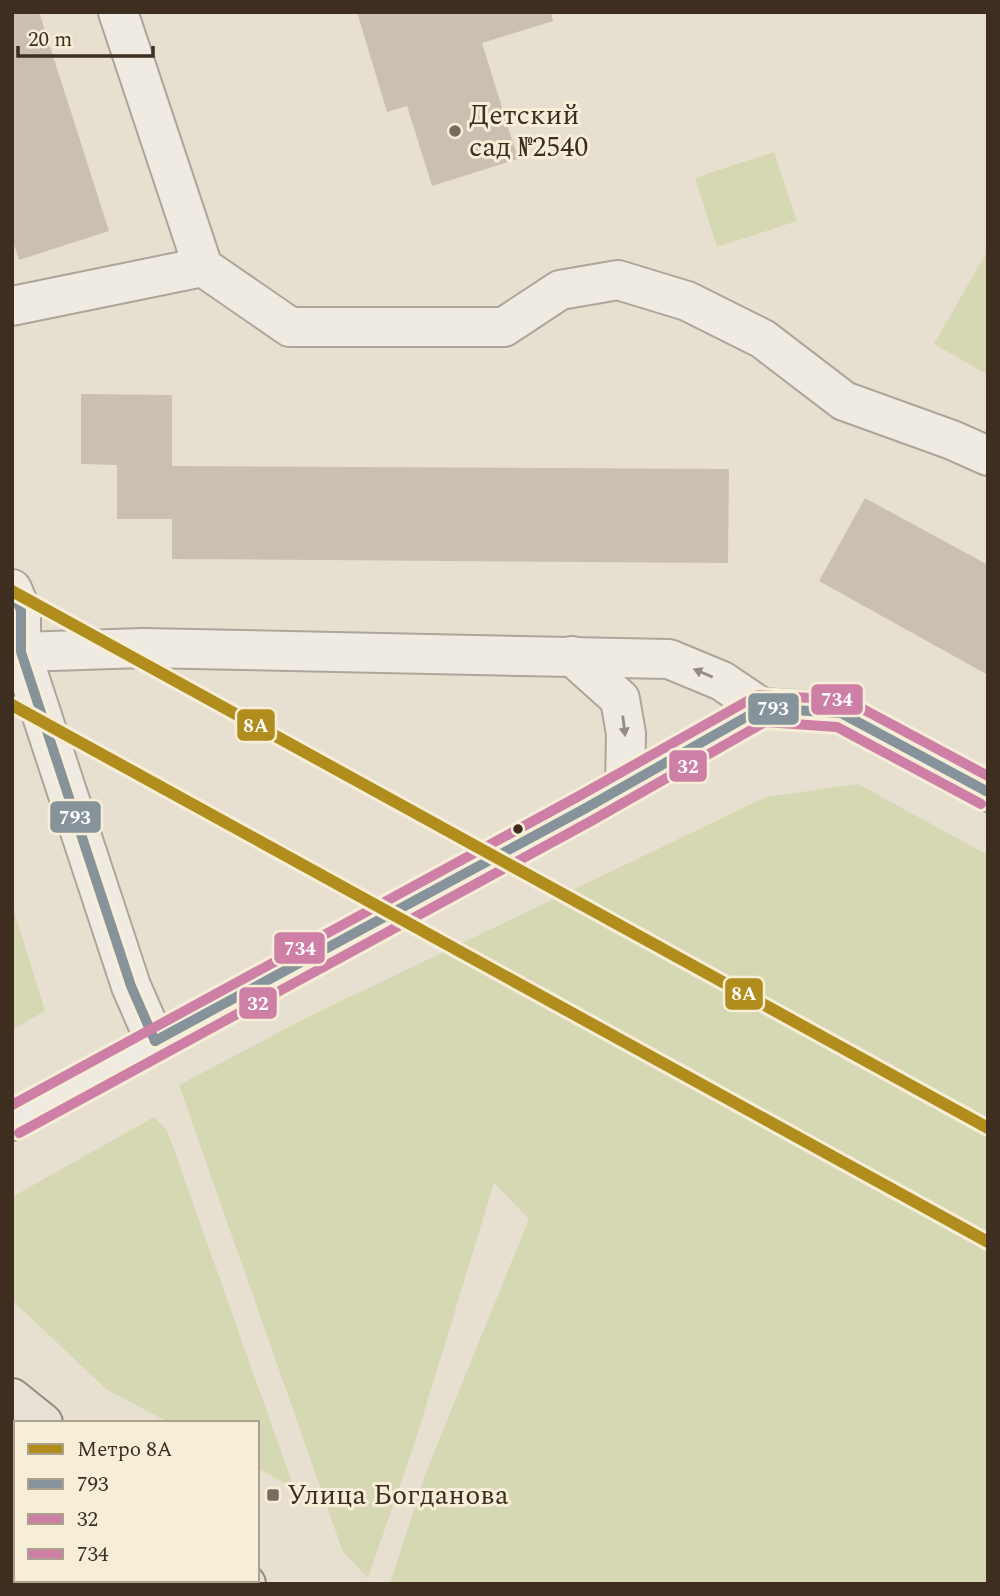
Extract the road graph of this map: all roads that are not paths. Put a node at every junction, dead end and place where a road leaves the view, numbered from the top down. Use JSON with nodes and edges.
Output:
{"nodes":[{"id":1,"x":118,"y":12,"type":"edge"},
{"id":2,"x":203,"y":267,"type":"junction"},
{"id":3,"x":12,"y":306,"type":"edge"},
{"id":4,"x":988,"y":456,"type":"edge"},
{"id":5,"x":12,"y":589,"type":"edge"},
{"id":6,"x":21,"y":652,"type":"junction"},
{"id":7,"x":572,"y":656,"type":"junction"},
{"id":8,"x":762,"y":708,"type":"junction"},
{"id":9,"x":625,"y":786,"type":"junction"},
{"id":10,"x":988,"y":792,"type":"edge"},
{"id":11,"x":155,"y":1041,"type":"junction"},
{"id":12,"x":12,"y":1121,"type":"edge"},
{"id":13,"x":12,"y":1398,"type":"edge"},
{"id":14,"x":41,"y":1421,"type":"edge"}],
"edges":[{"from":1,"to":2,"type":"street"},
{"from":2,"to":3,"type":"street"},
{"from":2,"to":4,"type":"street"},
{"from":5,"to":6,"type":"street"},
{"from":6,"to":7,"type":"street"},
{"from":6,"to":11,"type":"street"},
{"from":8,"to":7,"type":"street","one_way":true},
{"from":7,"to":9,"type":"street","one_way":true},
{"from":8,"to":9,"type":"street"},
{"from":8,"to":10,"type":"street"},
{"from":9,"to":11,"type":"street"},
{"from":11,"to":12,"type":"street"},
{"from":13,"to":14,"type":"main road"}]}
